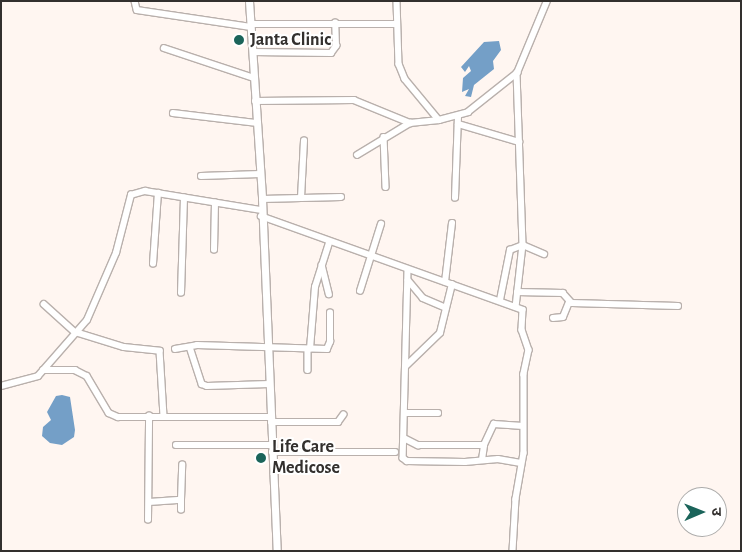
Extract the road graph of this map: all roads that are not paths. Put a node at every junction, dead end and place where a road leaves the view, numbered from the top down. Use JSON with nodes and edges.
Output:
{"nodes":[{"id":1,"x":135,"y":1,"type":"edge"},
{"id":2,"x":249,"y":1,"type":"edge"},
{"id":3,"x":397,"y":1,"type":"edge"},
{"id":4,"x":547,"y":1,"type":"edge"},
{"id":5,"x":335,"y":24,"type":"junction"},
{"id":6,"x":396,"y":24,"type":"junction"},
{"id":7,"x":251,"y":26,"type":"junction"},
{"id":8,"x":164,"y":48,"type":"dead end"},
{"id":9,"x":252,"y":52,"type":"junction"},
{"id":10,"x":517,"y":73,"type":"junction"},
{"id":11,"x":254,"y":78,"type":"junction"},
{"id":12,"x":255,"y":101,"type":"junction"},
{"id":13,"x":173,"y":113,"type":"dead end"},
{"id":14,"x":458,"y":116,"type":"junction"},
{"id":15,"x":439,"y":120,"type":"junction"},
{"id":16,"x":257,"y":123,"type":"junction"},
{"id":17,"x":410,"y":123,"type":"junction"},
{"id":18,"x":458,"y":124,"type":"junction"},
{"id":19,"x":384,"y":137,"type":"junction"},
{"id":20,"x":304,"y":141,"type":"dead end"},
{"id":21,"x":519,"y":142,"type":"junction"},
{"id":22,"x":357,"y":155,"type":"dead end"},
{"id":23,"x":260,"y":174,"type":"junction"},
{"id":24,"x":201,"y":176,"type":"dead end"},
{"id":25,"x":386,"y":187,"type":"dead end"},
{"id":26,"x":158,"y":193,"type":"junction"},
{"id":27,"x":341,"y":197,"type":"dead end"},
{"id":28,"x":184,"y":198,"type":"junction"},
{"id":29,"x":300,"y":198,"type":"junction"},
{"id":30,"x":455,"y":198,"type":"dead end"},
{"id":31,"x":262,"y":199,"type":"junction"},
{"id":32,"x":215,"y":203,"type":"junction"},
{"id":33,"x":261,"y":213,"type":"junction"},
{"id":34,"x":452,"y":223,"type":"dead end"},
{"id":35,"x":381,"y":224,"type":"dead end"},
{"id":36,"x":329,"y":243,"type":"junction"},
{"id":37,"x":523,"y":245,"type":"junction"},
{"id":38,"x":214,"y":250,"type":"dead end"},
{"id":39,"x":544,"y":254,"type":"dead end"},
{"id":40,"x":372,"y":258,"type":"junction"},
{"id":41,"x":153,"y":264,"type":"dead end"},
{"id":42,"x":322,"y":265,"type":"junction"},
{"id":43,"x":408,"y":271,"type":"junction"},
{"id":44,"x":408,"y":280,"type":"junction"},
{"id":45,"x":445,"y":282,"type":"junction"},
{"id":46,"x":452,"y":284,"type":"junction"},
{"id":47,"x":360,"y":291,"type":"dead end"},
{"id":48,"x":517,"y":292,"type":"junction"},
{"id":49,"x":181,"y":293,"type":"dead end"},
{"id":50,"x":328,"y":294,"type":"dead end"},
{"id":51,"x":500,"y":300,"type":"junction"},
{"id":52,"x":568,"y":302,"type":"junction"},
{"id":53,"x":44,"y":304,"type":"dead end"},
{"id":54,"x":678,"y":306,"type":"dead end"},
{"id":55,"x":516,"y":307,"type":"junction"},
{"id":56,"x":446,"y":308,"type":"junction"},
{"id":57,"x":330,"y":313,"type":"dead end"},
{"id":58,"x":553,"y":318,"type":"dead end"},
{"id":59,"x":75,"y":332,"type":"junction"},
{"id":60,"x":190,"y":347,"type":"junction"},
{"id":61,"x":267,"y":348,"type":"junction"},
{"id":62,"x":174,"y":349,"type":"dead end"},
{"id":63,"x":309,"y":349,"type":"junction"},
{"id":64,"x":406,"y":366,"type":"junction"},
{"id":65,"x":43,"y":370,"type":"junction"},
{"id":66,"x":308,"y":370,"type":"dead end"},
{"id":67,"x":269,"y":384,"type":"junction"},
{"id":68,"x":1,"y":386,"type":"edge"},
{"id":69,"x":404,"y":413,"type":"junction"},
{"id":70,"x":438,"y":413,"type":"dead end"},
{"id":71,"x":343,"y":415,"type":"dead end"},
{"id":72,"x":149,"y":416,"type":"junction"},
{"id":73,"x":164,"y":416,"type":"junction"},
{"id":74,"x":271,"y":419,"type":"junction"},
{"id":75,"x":523,"y":426,"type":"junction"},
{"id":76,"x":404,"y":438,"type":"junction"},
{"id":77,"x":176,"y":445,"type":"dead end"},
{"id":78,"x":484,"y":445,"type":"junction"},
{"id":79,"x":272,"y":449,"type":"junction"},
{"id":80,"x":395,"y":452,"type":"dead end"},
{"id":81,"x":482,"y":460,"type":"junction"},
{"id":82,"x":521,"y":463,"type":"junction"},
{"id":83,"x":182,"y":465,"type":"dead end"},
{"id":84,"x":181,"y":500,"type":"junction"},
{"id":85,"x":149,"y":502,"type":"junction"},
{"id":86,"x":181,"y":510,"type":"dead end"},
{"id":87,"x":148,"y":520,"type":"dead end"},
{"id":88,"x":277,"y":551,"type":"edge"},
{"id":89,"x":513,"y":551,"type":"edge"}],
"edges":[{"from":1,"to":7,"type":"street"},
{"from":2,"to":7,"type":"street"},
{"from":3,"to":6,"type":"street"},
{"from":4,"to":10,"type":"street"},
{"from":5,"to":6,"type":"street"},
{"from":5,"to":7,"type":"street"},
{"from":5,"to":9,"type":"street"},
{"from":6,"to":15,"type":"street"},
{"from":7,"to":9,"type":"street"},
{"from":8,"to":11,"type":"street"},
{"from":9,"to":11,"type":"street"},
{"from":10,"to":14,"type":"street"},
{"from":10,"to":21,"type":"street"},
{"from":11,"to":12,"type":"street"},
{"from":12,"to":16,"type":"street"},
{"from":12,"to":17,"type":"street"},
{"from":13,"to":16,"type":"street"},
{"from":14,"to":15,"type":"street"},
{"from":14,"to":18,"type":"street"},
{"from":15,"to":17,"type":"street"},
{"from":16,"to":23,"type":"street"},
{"from":17,"to":19,"type":"street"},
{"from":18,"to":21,"type":"street"},
{"from":18,"to":30,"type":"street"},
{"from":19,"to":22,"type":"street"},
{"from":19,"to":25,"type":"street"},
{"from":20,"to":29,"type":"street"},
{"from":21,"to":37,"type":"street"},
{"from":23,"to":24,"type":"street"},
{"from":23,"to":31,"type":"street"},
{"from":26,"to":28,"type":"street"},
{"from":26,"to":41,"type":"street"},
{"from":26,"to":59,"type":"street"},
{"from":27,"to":29,"type":"street"},
{"from":28,"to":32,"type":"street"},
{"from":28,"to":49,"type":"street"},
{"from":29,"to":31,"type":"street"},
{"from":31,"to":33,"type":"street"},
{"from":32,"to":33,"type":"street"},
{"from":32,"to":38,"type":"street"},
{"from":33,"to":36,"type":"street"},
{"from":33,"to":61,"type":"street"},
{"from":34,"to":45,"type":"street"},
{"from":35,"to":40,"type":"street"},
{"from":36,"to":40,"type":"street"},
{"from":36,"to":42,"type":"street"},
{"from":37,"to":39,"type":"street"},
{"from":37,"to":48,"type":"street"},
{"from":37,"to":51,"type":"street"},
{"from":40,"to":43,"type":"street"},
{"from":40,"to":47,"type":"street"},
{"from":42,"to":50,"type":"street"},
{"from":42,"to":63,"type":"street"},
{"from":43,"to":44,"type":"street"},
{"from":43,"to":45,"type":"street"},
{"from":44,"to":56,"type":"street"},
{"from":44,"to":64,"type":"street"},
{"from":45,"to":46,"type":"street"},
{"from":46,"to":51,"type":"street"},
{"from":46,"to":56,"type":"street"},
{"from":48,"to":52,"type":"street"},
{"from":48,"to":55,"type":"street"},
{"from":51,"to":55,"type":"street"},
{"from":52,"to":54,"type":"street"},
{"from":52,"to":58,"type":"street"},
{"from":53,"to":59,"type":"street"},
{"from":55,"to":75,"type":"street"},
{"from":56,"to":64,"type":"street"},
{"from":57,"to":63,"type":"street"},
{"from":59,"to":65,"type":"street"},
{"from":59,"to":73,"type":"street"},
{"from":60,"to":61,"type":"street"},
{"from":60,"to":62,"type":"street"},
{"from":60,"to":67,"type":"street"},
{"from":61,"to":63,"type":"street"},
{"from":61,"to":67,"type":"street"},
{"from":63,"to":66,"type":"street"},
{"from":64,"to":69,"type":"street"},
{"from":65,"to":68,"type":"street"},
{"from":65,"to":72,"type":"street"},
{"from":67,"to":74,"type":"street"},
{"from":69,"to":70,"type":"street"},
{"from":69,"to":76,"type":"street"},
{"from":71,"to":74,"type":"street"},
{"from":72,"to":73,"type":"street"},
{"from":72,"to":85,"type":"street"},
{"from":73,"to":74,"type":"street"},
{"from":74,"to":79,"type":"street"},
{"from":75,"to":78,"type":"street"},
{"from":75,"to":82,"type":"street"},
{"from":76,"to":78,"type":"street"},
{"from":76,"to":81,"type":"street"},
{"from":77,"to":79,"type":"street"},
{"from":78,"to":81,"type":"street"},
{"from":79,"to":80,"type":"street"},
{"from":79,"to":88,"type":"street"},
{"from":81,"to":82,"type":"street"},
{"from":82,"to":89,"type":"street"},
{"from":83,"to":84,"type":"street"},
{"from":84,"to":85,"type":"street"},
{"from":84,"to":86,"type":"street"},
{"from":85,"to":87,"type":"street"}]}
